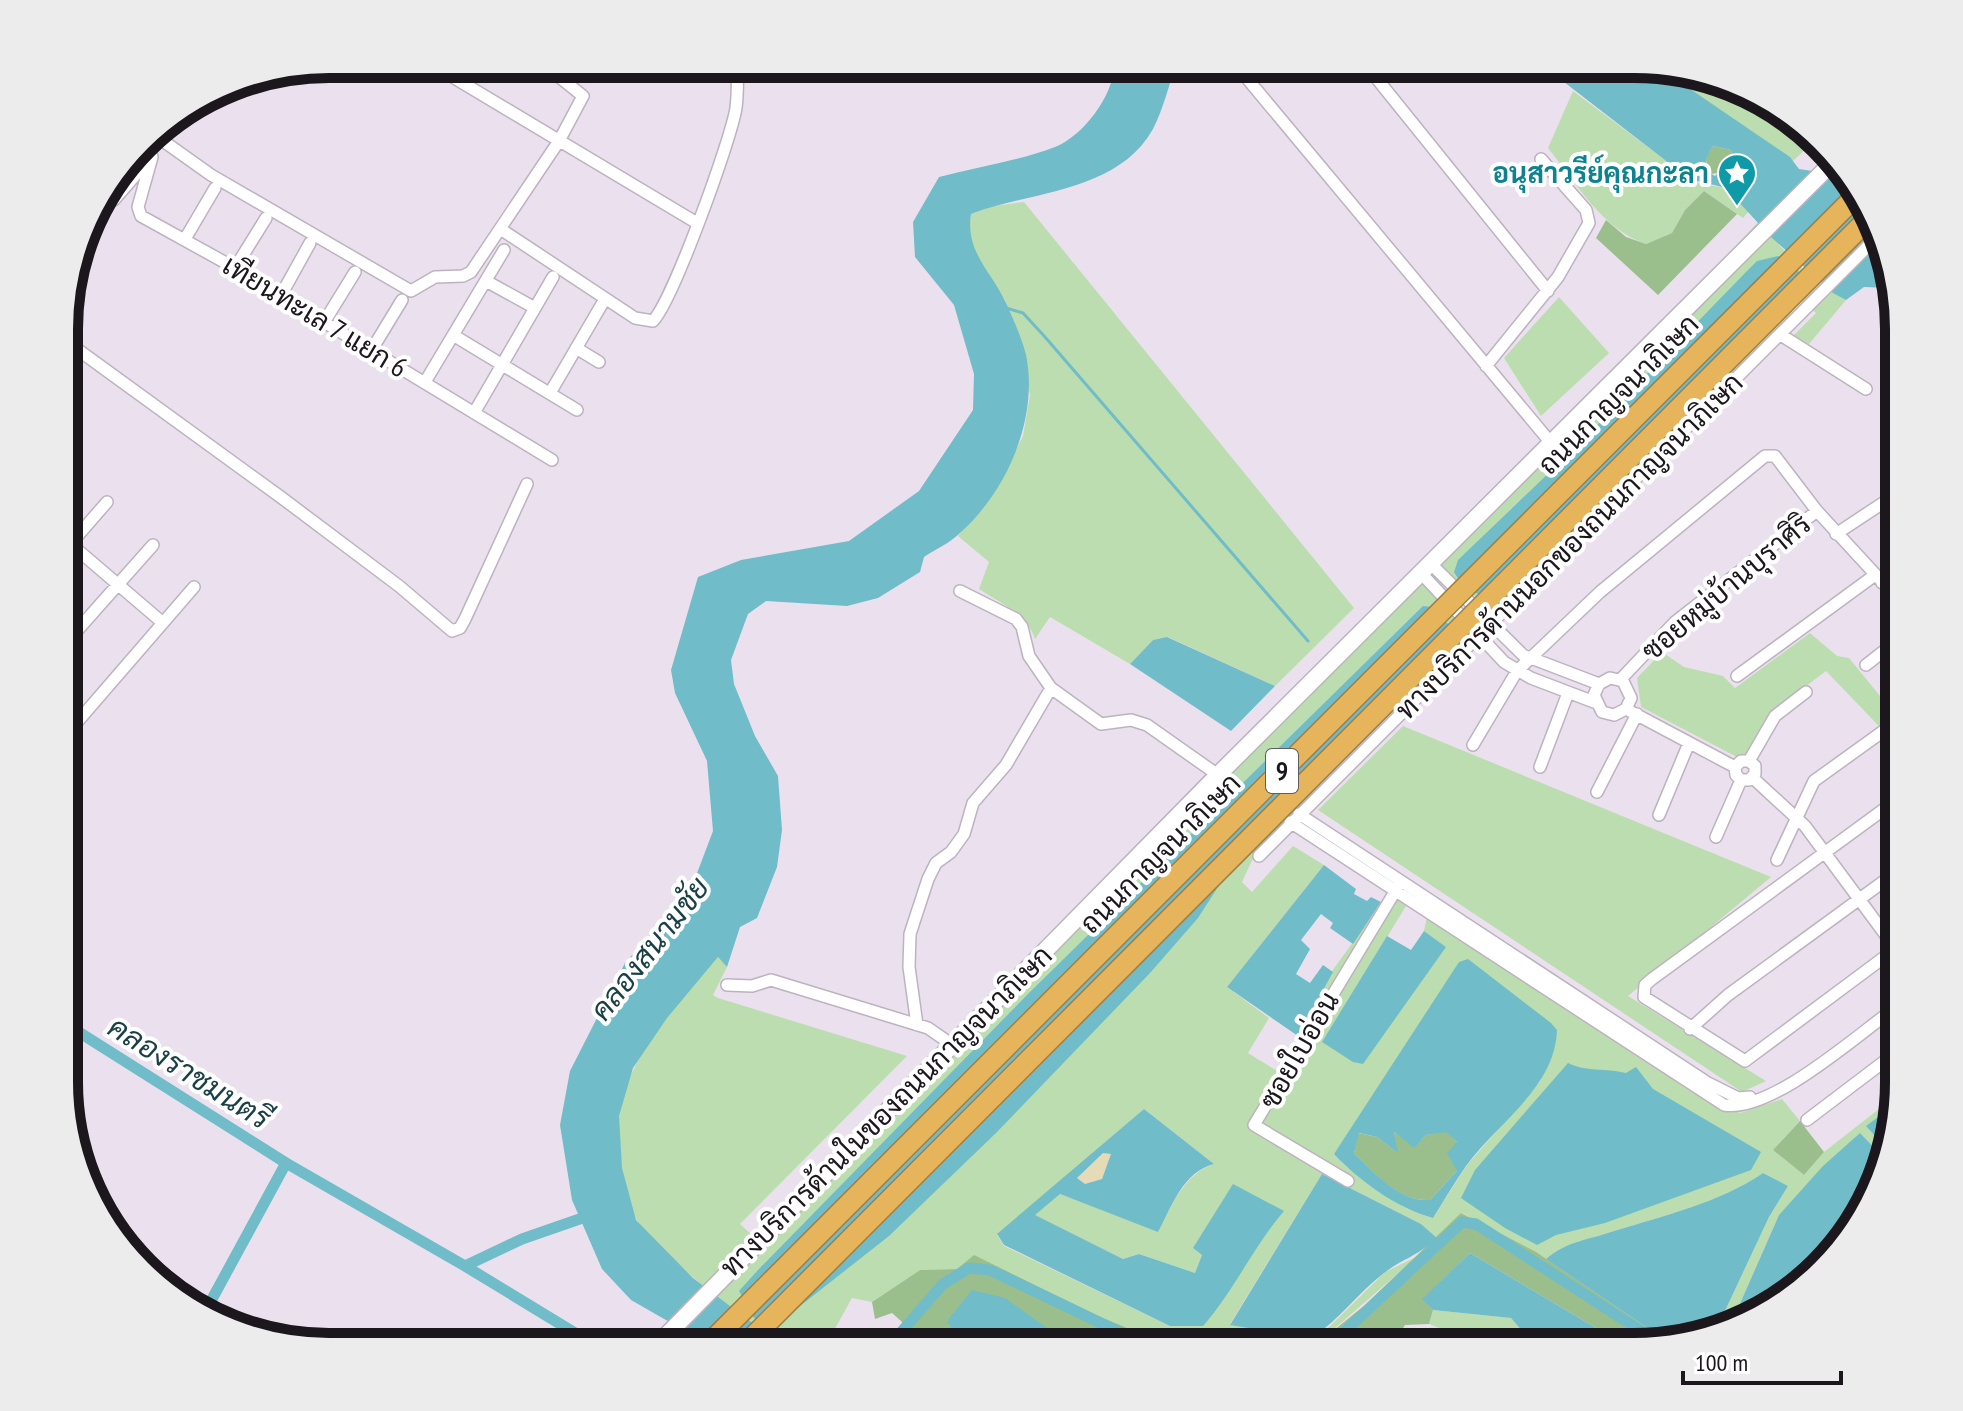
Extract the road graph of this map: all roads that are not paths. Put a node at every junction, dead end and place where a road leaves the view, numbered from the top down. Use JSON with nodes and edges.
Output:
{"nodes":[{"id":1,"x":456,"y":79,"type":"edge"},
{"id":2,"x":565,"y":79,"type":"edge"},
{"id":3,"x":737,"y":79,"type":"edge"},
{"id":4,"x":1247,"y":79,"type":"edge"},
{"id":5,"x":1379,"y":79,"type":"edge"},
{"id":6,"x":163,"y":141,"type":"edge"},
{"id":7,"x":559,"y":141,"type":"junction"},
{"id":8,"x":149,"y":155,"type":"edge"},
{"id":9,"x":152,"y":157,"type":"junction"},
{"id":10,"x":1541,"y":159,"type":"dead end"},
{"id":11,"x":1827,"y":168,"type":"edge"},
{"id":12,"x":215,"y":188,"type":"dead end"},
{"id":13,"x":114,"y":200,"type":"dead end"},
{"id":14,"x":1850,"y":202,"type":"edge"},
{"id":15,"x":266,"y":218,"type":"dead end"},
{"id":16,"x":697,"y":223,"type":"junction"},
{"id":17,"x":1862,"y":225,"type":"edge"},
{"id":18,"x":502,"y":230,"type":"junction"},
{"id":19,"x":185,"y":239,"type":"junction"},
{"id":20,"x":310,"y":243,"type":"dead end"},
{"id":21,"x":1870,"y":244,"type":"edge"},
{"id":22,"x":504,"y":250,"type":"dead end"},
{"id":23,"x":235,"y":268,"type":"junction"},
{"id":24,"x":355,"y":272,"type":"dead end"},
{"id":25,"x":553,"y":277,"type":"dead end"},
{"id":26,"x":486,"y":281,"type":"junction"},
{"id":27,"x":1548,"y":291,"type":"junction"},
{"id":28,"x":280,"y":297,"type":"junction"},
{"id":29,"x":402,"y":300,"type":"dead end"},
{"id":30,"x":602,"y":304,"type":"dead end"},
{"id":31,"x":535,"y":308,"type":"junction"},
{"id":32,"x":323,"y":324,"type":"junction"},
{"id":33,"x":453,"y":335,"type":"junction"},
{"id":34,"x":1781,"y":335,"type":"junction"},
{"id":35,"x":576,"y":348,"type":"junction"},
{"id":36,"x":78,"y":350,"type":"edge"},
{"id":37,"x":371,"y":351,"type":"junction"},
{"id":38,"x":599,"y":362,"type":"dead end"},
{"id":39,"x":503,"y":363,"type":"junction"},
{"id":40,"x":1486,"y":366,"type":"junction"},
{"id":41,"x":425,"y":382,"type":"junction"},
{"id":42,"x":1866,"y":389,"type":"dead end"},
{"id":43,"x":550,"y":393,"type":"junction"},
{"id":44,"x":577,"y":410,"type":"dead end"},
{"id":45,"x":474,"y":413,"type":"junction"},
{"id":46,"x":1551,"y":443,"type":"junction"},
{"id":47,"x":552,"y":460,"type":"dead end"},
{"id":48,"x":527,"y":484,"type":"dead end"},
{"id":49,"x":107,"y":502,"type":"dead end"},
{"id":50,"x":1884,"y":502,"type":"edge"},
{"id":51,"x":1817,"y":511,"type":"junction"},
{"id":52,"x":78,"y":533,"type":"edge"},
{"id":53,"x":1836,"y":534,"type":"junction"},
{"id":54,"x":153,"y":545,"type":"dead end"},
{"id":55,"x":78,"y":552,"type":"edge"},
{"id":56,"x":1425,"y":568,"type":"junction"},
{"id":57,"x":1884,"y":576,"type":"edge"},
{"id":58,"x":1878,"y":579,"type":"junction"},
{"id":59,"x":118,"y":584,"type":"junction"},
{"id":60,"x":1884,"y":585,"type":"edge"},
{"id":61,"x":194,"y":587,"type":"dead end"},
{"id":62,"x":960,"y":591,"type":"dead end"},
{"id":63,"x":163,"y":623,"type":"junction"},
{"id":64,"x":1491,"y":625,"type":"junction"},
{"id":65,"x":78,"y":629,"type":"edge"},
{"id":66,"x":1480,"y":635,"type":"junction"},
{"id":67,"x":1884,"y":651,"type":"edge"},
{"id":68,"x":1531,"y":660,"type":"junction"},
{"id":69,"x":1866,"y":665,"type":"dead end"},
{"id":70,"x":1517,"y":671,"type":"junction"},
{"id":71,"x":1737,"y":676,"type":"dead end"},
{"id":72,"x":1620,"y":680,"type":"junction"},
{"id":73,"x":1599,"y":684,"type":"junction"},
{"id":74,"x":1051,"y":688,"type":"junction"},
{"id":75,"x":1806,"y":692,"type":"dead end"},
{"id":76,"x":1568,"y":693,"type":"junction"},
{"id":77,"x":1594,"y":702,"type":"junction"},
{"id":78,"x":1632,"y":712,"type":"junction"},
{"id":79,"x":78,"y":713,"type":"edge"},
{"id":80,"x":1884,"y":731,"type":"edge"},
{"id":81,"x":1689,"y":743,"type":"junction"},
{"id":82,"x":1473,"y":745,"type":"dead end"},
{"id":83,"x":1749,"y":761,"type":"junction"},
{"id":84,"x":1540,"y":767,"type":"dead end"},
{"id":85,"x":1735,"y":767,"type":"junction"},
{"id":86,"x":1218,"y":775,"type":"junction"},
{"id":87,"x":1747,"y":779,"type":"junction"},
{"id":88,"x":1597,"y":792,"type":"dead end"},
{"id":89,"x":1884,"y":809,"type":"edge"},
{"id":90,"x":1659,"y":815,"type":"dead end"},
{"id":91,"x":1796,"y":817,"type":"junction"},
{"id":92,"x":1294,"y":818,"type":"junction"},
{"id":93,"x":1716,"y":837,"type":"dead end"},
{"id":94,"x":1824,"y":852,"type":"junction"},
{"id":95,"x":1259,"y":856,"type":"dead end"},
{"id":96,"x":1777,"y":860,"type":"dead end"},
{"id":97,"x":1884,"y":881,"type":"edge"},
{"id":98,"x":1399,"y":886,"type":"junction"},
{"id":99,"x":1860,"y":898,"type":"junction"},
{"id":100,"x":1884,"y":930,"type":"edge"},
{"id":101,"x":1884,"y":958,"type":"edge"},
{"id":102,"x":1516,"y":963,"type":"junction"},
{"id":103,"x":727,"y":985,"type":"dead end"},
{"id":104,"x":1884,"y":1010,"type":"edge"},
{"id":105,"x":1884,"y":1016,"type":"edge"},
{"id":106,"x":917,"y":1025,"type":"junction"},
{"id":107,"x":1690,"y":1029,"type":"junction"},
{"id":108,"x":951,"y":1044,"type":"junction"},
{"id":109,"x":1884,"y":1062,"type":"edge"},
{"id":110,"x":1807,"y":1120,"type":"dead end"},
{"id":111,"x":1348,"y":1181,"type":"dead end"},
{"id":112,"x":669,"y":1332,"type":"edge"},
{"id":113,"x":721,"y":1332,"type":"edge"},
{"id":114,"x":758,"y":1332,"type":"edge"}],
"edges":[{"from":1,"to":7,"type":"street"},
{"from":2,"to":7,"type":"street"},
{"from":3,"to":16,"type":"street"},
{"from":4,"to":40,"type":"street"},
{"from":5,"to":27,"type":"street"},
{"from":6,"to":18,"type":"street"},
{"from":7,"to":16,"type":"street"},
{"from":7,"to":18,"type":"street"},
{"from":8,"to":9,"type":"street"},
{"from":9,"to":13,"type":"street"},
{"from":9,"to":19,"type":"street","name":"เทียนทะเล 7 แยก 6"},
{"from":10,"to":27,"type":"street"},
{"from":11,"to":46,"type":"main road","name":"ทางบริการด้านในของถนนกาญจนาภิเษก"},
{"from":12,"to":19,"type":"street"},
{"from":14,"to":113,"type":"highway","name":"ถนนกาญจนาภิเษก","number":"9","bridge":true},
{"from":15,"to":23,"type":"street"},
{"from":16,"to":18,"type":"street"},
{"from":17,"to":114,"type":"highway","name":"ถนนกาญจนาภิเษก","number":"9","bridge":true},
{"from":19,"to":23,"type":"street","name":"เทียนทะเล 7 แยก 6"},
{"from":20,"to":28,"type":"street"},
{"from":21,"to":34,"type":"street","name":"ทางบริการด้านนอกของถนนกาญจนาภิเษก"},
{"from":22,"to":26,"type":"street"},
{"from":23,"to":28,"type":"street","name":"เทียนทะเล 7 แยก 6"},
{"from":24,"to":32,"type":"street"},
{"from":25,"to":31,"type":"street"},
{"from":26,"to":31,"type":"street"},
{"from":26,"to":33,"type":"street"},
{"from":27,"to":40,"type":"street"},
{"from":28,"to":32,"type":"street","name":"เทียนทะเล 7 แยก 6"},
{"from":29,"to":37,"type":"street"},
{"from":30,"to":35,"type":"street"},
{"from":31,"to":39,"type":"street"},
{"from":32,"to":37,"type":"street","name":"เทียนทะเล 7 แยก 6"},
{"from":33,"to":39,"type":"street"},
{"from":33,"to":41,"type":"street"},
{"from":34,"to":42,"type":"street"},
{"from":34,"to":64,"type":"street","name":"ทางบริการด้านนอกของถนนกาญจนาภิเษก"},
{"from":35,"to":38,"type":"street"},
{"from":35,"to":43,"type":"street"},
{"from":36,"to":48,"type":"street"},
{"from":37,"to":41,"type":"street","name":"เทียนทะเล 7 แยก 6"},
{"from":39,"to":43,"type":"street"},
{"from":39,"to":45,"type":"street"},
{"from":40,"to":46,"type":"street"},
{"from":41,"to":45,"type":"street","name":"เทียนทะเล 7 แยก 6"},
{"from":43,"to":44,"type":"street"},
{"from":45,"to":47,"type":"street","name":"เทียนทะเล 7 แยก 6"},
{"from":46,"to":56,"type":"main road","name":"ทางบริการด้านในของถนนกาญจนาภิเษก"},
{"from":49,"to":52,"type":"street"},
{"from":50,"to":53,"type":"street"},
{"from":51,"to":53,"type":"street","name":"ซอยหมู่บ้านบุราศิริ"},
{"from":51,"to":68,"type":"street"},
{"from":51,"to":72,"type":"street","name":"ซอยหมู่บ้านบุราศิริ"},
{"from":53,"to":58,"type":"street","name":"ซอยหมู่บ้านบุราศิริ"},
{"from":54,"to":59,"type":"street"},
{"from":55,"to":59,"type":"street"},
{"from":56,"to":64,"type":"street"},
{"from":56,"to":66,"type":"street"},
{"from":56,"to":86,"type":"main road","name":"ทางบริการด้านในของถนนกาญจนาภิเษก"},
{"from":57,"to":58,"type":"street"},
{"from":58,"to":60,"type":"street","name":"ซอยหมู่บ้านบุราศิริ"},
{"from":58,"to":71,"type":"street"},
{"from":59,"to":63,"type":"street"},
{"from":59,"to":65,"type":"street"},
{"from":61,"to":63,"type":"street"},
{"from":62,"to":74,"type":"street"},
{"from":63,"to":79,"type":"street"},
{"from":64,"to":66,"type":"street","name":"ทางบริการด้านนอกของถนนกาญจนาภิเษก"},
{"from":64,"to":68,"type":"street"},
{"from":66,"to":70,"type":"street"},
{"from":66,"to":92,"type":"street","name":"ทางบริการด้านนอกของถนนกาญจนาภิเษก"},
{"from":67,"to":69,"type":"street"},
{"from":68,"to":70,"type":"street"},
{"from":68,"to":73,"type":"street"},
{"from":70,"to":76,"type":"street"},
{"from":70,"to":82,"type":"street"},
{"from":72,"to":73,"type":"street","name":"ซอยหมู่บ้านบุราศิริ"},
{"from":72,"to":78,"type":"street","name":"ซอยหมู่บ้านบุราศิริ"},
{"from":73,"to":77,"type":"street"},
{"from":74,"to":86,"type":"street"},
{"from":74,"to":106,"type":"street"},
{"from":75,"to":83,"type":"street"},
{"from":76,"to":77,"type":"street"},
{"from":76,"to":84,"type":"street"},
{"from":77,"to":78,"type":"street"},
{"from":78,"to":81,"type":"street"},
{"from":78,"to":88,"type":"street"},
{"from":80,"to":91,"type":"street"},
{"from":81,"to":85,"type":"street"},
{"from":81,"to":90,"type":"street"},
{"from":83,"to":85,"type":"street"},
{"from":83,"to":87,"type":"street"},
{"from":85,"to":87,"type":"street"},
{"from":86,"to":108,"type":"main road","name":"ทางบริการด้านในของถนนกาญจนาภิเษก"},
{"from":87,"to":91,"type":"street"},
{"from":87,"to":93,"type":"street"},
{"from":89,"to":94,"type":"street"},
{"from":91,"to":94,"type":"street"},
{"from":91,"to":96,"type":"street"},
{"from":92,"to":95,"type":"street","name":"ทางบริการด้านนอกของถนนกาญจนาภิเษก"},
{"from":92,"to":98,"type":"street"},
{"from":94,"to":99,"type":"street"},
{"from":94,"to":107,"type":"street"},
{"from":97,"to":99,"type":"street"},
{"from":98,"to":102,"type":"street"},
{"from":98,"to":111,"type":"street","name":"ซอยใบอ่อน"},
{"from":99,"to":100,"type":"street"},
{"from":99,"to":107,"type":"street"},
{"from":101,"to":107,"type":"street"},
{"from":102,"to":104,"type":"street"},
{"from":102,"to":105,"type":"street"},
{"from":103,"to":106,"type":"street"},
{"from":106,"to":108,"type":"street"},
{"from":108,"to":112,"type":"main road","name":"ทางบริการด้านในของถนนกาญจนาภิเษก"},
{"from":109,"to":110,"type":"street"}]}
